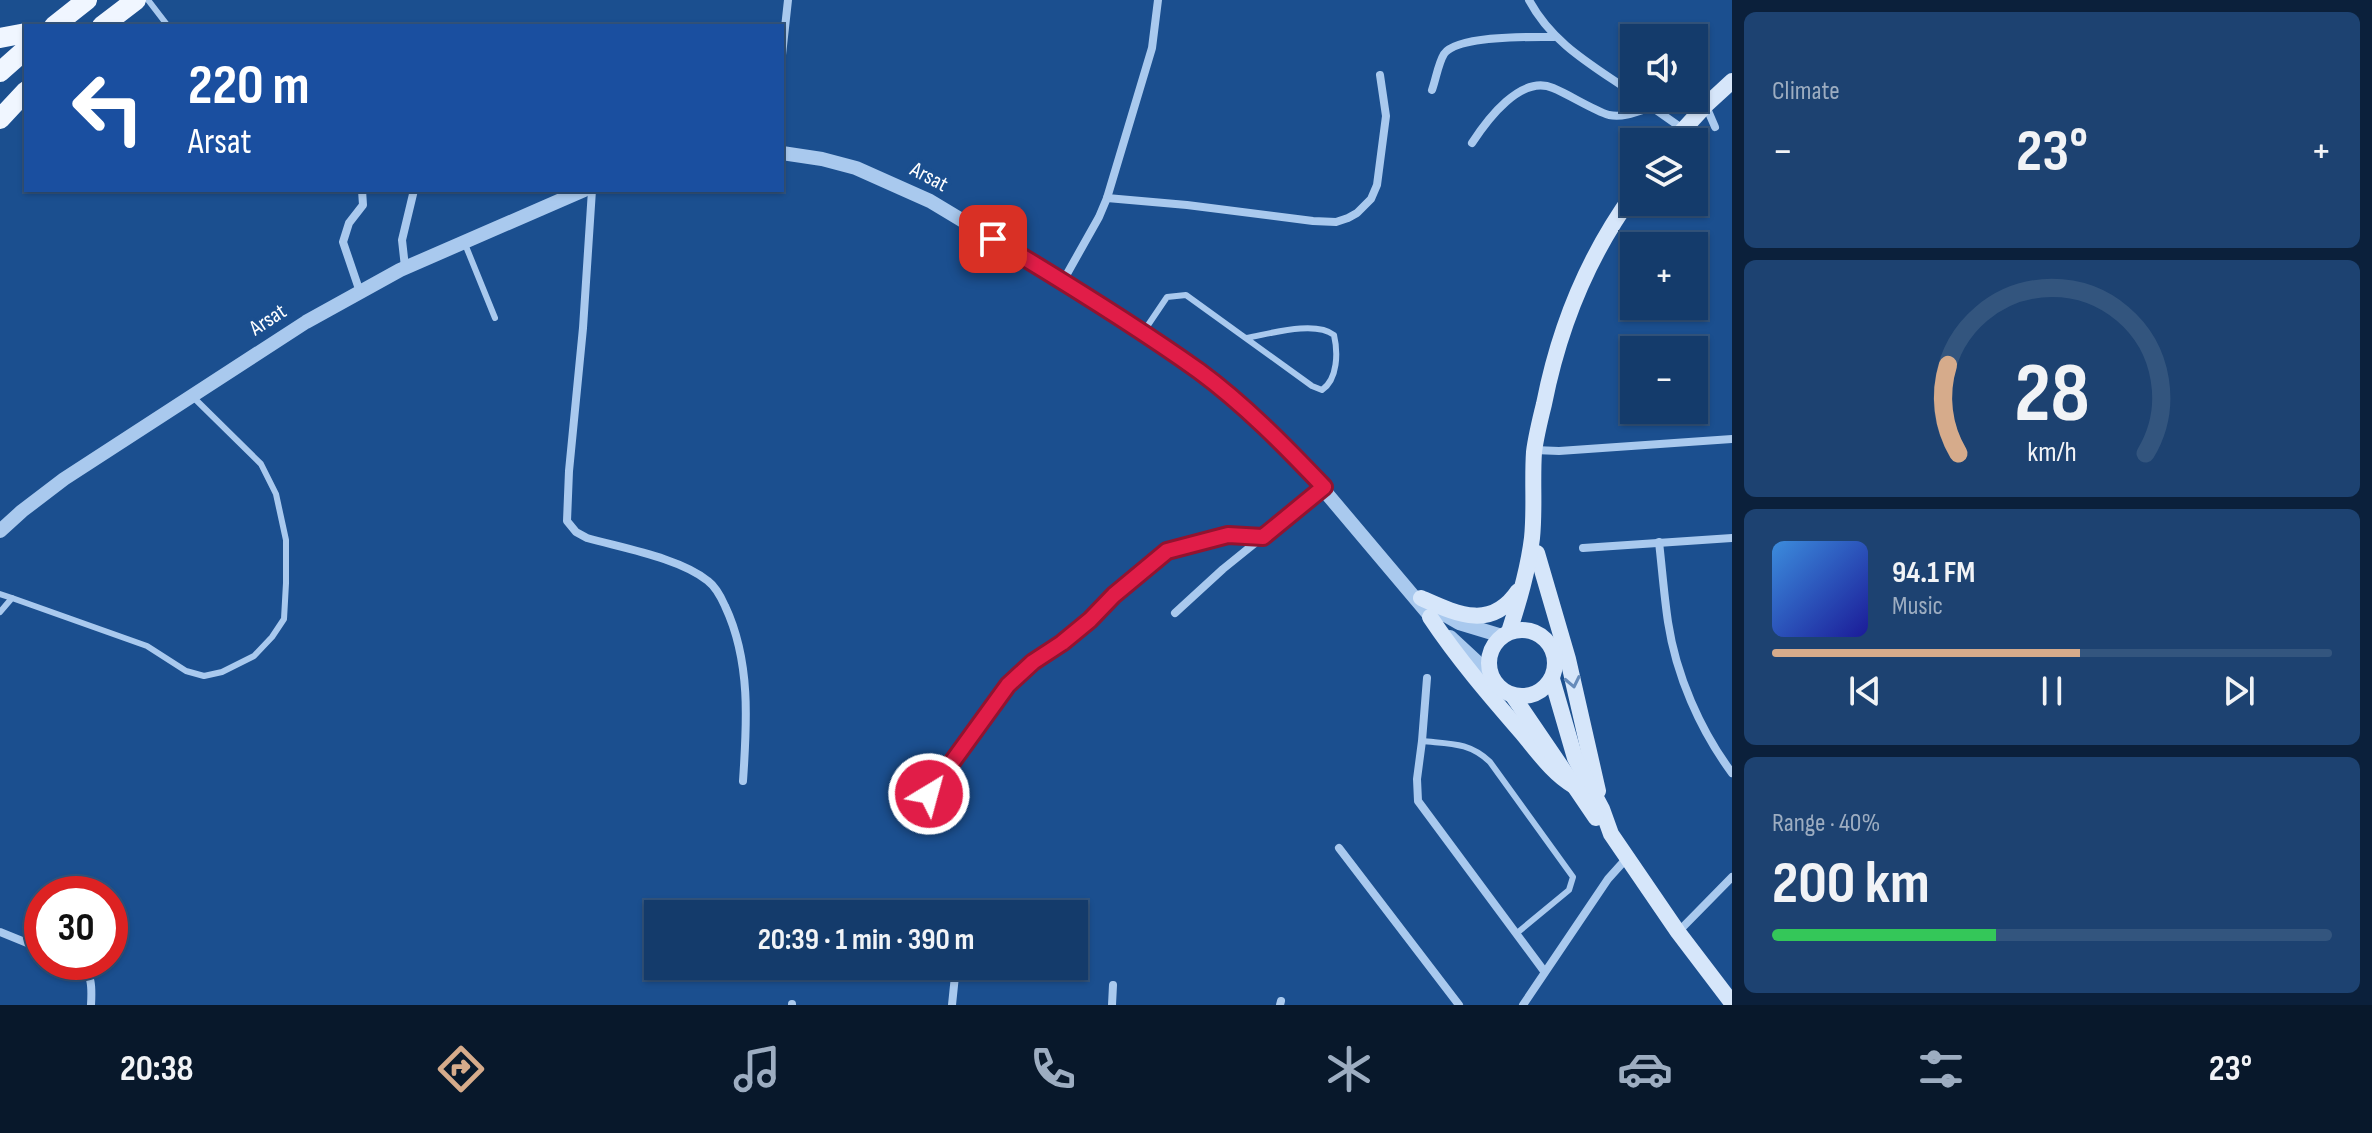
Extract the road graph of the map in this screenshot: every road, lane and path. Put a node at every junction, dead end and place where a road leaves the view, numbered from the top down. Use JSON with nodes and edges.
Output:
{"nodes":[{"id":1,"x":87,"y":0,"type":"edge"},
{"id":2,"x":136,"y":0,"type":"edge"},
{"id":3,"x":148,"y":0,"type":"edge"},
{"id":4,"x":788,"y":0,"type":"edge"},
{"id":5,"x":1529,"y":0,"type":"edge"},
{"id":6,"x":1159,"y":1,"type":"edge"},
{"id":7,"x":57,"y":24,"type":"edge"},
{"id":8,"x":105,"y":24,"type":"edge"},
{"id":9,"x":166,"y":24,"type":"edge"},
{"id":10,"x":24,"y":33,"type":"edge"},
{"id":11,"x":784,"y":37,"type":"edge"},
{"id":12,"x":1554,"y":37,"type":"junction"},
{"id":13,"x":0,"y":38,"type":"edge"},
{"id":14,"x":24,"y":51,"type":"edge"},
{"id":15,"x":0,"y":72,"type":"edge"},
{"id":16,"x":1380,"y":75,"type":"dead end"},
{"id":17,"x":1732,"y":81,"type":"edge"},
{"id":18,"x":1620,"y":85,"type":"edge"},
{"id":19,"x":24,"y":90,"type":"edge"},
{"id":20,"x":1432,"y":90,"type":"dead end"},
{"id":21,"x":24,"y":91,"type":"edge"},
{"id":22,"x":0,"y":100,"type":"edge"},
{"id":23,"x":1708,"y":103,"type":"edge"},
{"id":24,"x":1638,"y":112,"type":"edge"},
{"id":25,"x":1659,"y":112,"type":"edge"},
{"id":26,"x":1700,"y":112,"type":"edge"},
{"id":27,"x":1708,"y":112,"type":"edge"},
{"id":28,"x":0,"y":119,"type":"edge"},
{"id":29,"x":1715,"y":127,"type":"dead end"},
{"id":30,"x":1683,"y":128,"type":"edge"},
{"id":31,"x":1685,"y":128,"type":"edge"},
{"id":32,"x":1472,"y":143,"type":"dead end"},
{"id":33,"x":784,"y":153,"type":"edge"},
{"id":34,"x":362,"y":192,"type":"edge"},
{"id":35,"x":414,"y":192,"type":"edge"},
{"id":36,"x":579,"y":192,"type":"edge"},
{"id":37,"x":592,"y":192,"type":"edge"},
{"id":38,"x":1107,"y":198,"type":"junction"},
{"id":39,"x":1620,"y":212,"type":"edge"},
{"id":40,"x":463,"y":241,"type":"junction"},
{"id":41,"x":405,"y":267,"type":"junction"},
{"id":42,"x":1063,"y":281,"type":"junction"},
{"id":43,"x":360,"y":292,"type":"junction"},
{"id":44,"x":495,"y":318,"type":"dead end"},
{"id":45,"x":1142,"y":334,"type":"junction"},
{"id":46,"x":1246,"y":338,"type":"junction"},
{"id":47,"x":192,"y":396,"type":"junction"},
{"id":48,"x":1732,"y":439,"type":"edge"},
{"id":49,"x":1534,"y":450,"type":"junction"},
{"id":50,"x":1324,"y":487,"type":"junction"},
{"id":51,"x":0,"y":531,"type":"edge"},
{"id":52,"x":1532,"y":536,"type":"junction"},
{"id":53,"x":1263,"y":537,"type":"junction"},
{"id":54,"x":1732,"y":538,"type":"edge"},
{"id":55,"x":1659,"y":542,"type":"junction"},
{"id":56,"x":1583,"y":548,"type":"dead end"},
{"id":57,"x":1537,"y":553,"type":"junction"},
{"id":58,"x":1525,"y":580,"type":"junction"},
{"id":59,"x":1402,"y":582,"type":"junction"},
{"id":60,"x":0,"y":594,"type":"edge"},
{"id":61,"x":12,"y":598,"type":"junction"},
{"id":62,"x":1421,"y":598,"type":"junction"},
{"id":63,"x":0,"y":612,"type":"edge"},
{"id":64,"x":1175,"y":613,"type":"dead end"},
{"id":65,"x":1430,"y":617,"type":"junction"},
{"id":66,"x":1505,"y":634,"type":"junction"},
{"id":67,"x":1546,"y":639,"type":"junction"},
{"id":68,"x":1491,"y":675,"type":"junction"},
{"id":69,"x":1427,"y":678,"type":"dead end"},
{"id":70,"x":1552,"y":679,"type":"junction"},
{"id":71,"x":1513,"y":696,"type":"junction"},
{"id":72,"x":1422,"y":741,"type":"junction"},
{"id":73,"x":1732,"y":773,"type":"edge"},
{"id":74,"x":743,"y":781,"type":"dead end"},
{"id":75,"x":1574,"y":786,"type":"junction"},
{"id":76,"x":929,"y":794,"type":"dead end"},
{"id":77,"x":1602,"y":809,"type":"junction"},
{"id":78,"x":1611,"y":834,"type":"junction"},
{"id":79,"x":1339,"y":848,"type":"dead end"},
{"id":80,"x":1626,"y":859,"type":"junction"},
{"id":81,"x":1732,"y":877,"type":"edge"},
{"id":82,"x":0,"y":932,"type":"edge"},
{"id":83,"x":1678,"y":932,"type":"junction"},
{"id":84,"x":1517,"y":933,"type":"junction"},
{"id":85,"x":24,"y":942,"type":"edge"},
{"id":86,"x":1544,"y":971,"type":"junction"},
{"id":87,"x":90,"y":980,"type":"edge"},
{"id":88,"x":955,"y":980,"type":"edge"},
{"id":89,"x":1113,"y":985,"type":"dead end"},
{"id":90,"x":1732,"y":1003,"type":"edge"},
{"id":91,"x":91,"y":1005,"type":"edge"},
{"id":92,"x":952,"y":1005,"type":"edge"},
{"id":93,"x":1112,"y":1005,"type":"edge"},
{"id":94,"x":1459,"y":1005,"type":"edge"},
{"id":95,"x":1523,"y":1005,"type":"edge"}],
"edges":[{"from":1,"to":7,"type":"main road"},
{"from":2,"to":8,"type":"main road"},
{"from":3,"to":9,"type":"lane"},
{"from":4,"to":11,"type":"street"},
{"from":5,"to":12,"type":"street"},
{"from":6,"to":38,"type":"street"},
{"from":10,"to":13,"type":"main road"},
{"from":12,"to":18,"type":"street"},
{"from":12,"to":20,"type":"street"},
{"from":14,"to":15,"type":"main road"},
{"from":16,"to":38,"type":"street"},
{"from":17,"to":23,"type":"main road"},
{"from":19,"to":22,"type":"main road"},
{"from":21,"to":28,"type":"main road"},
{"from":24,"to":32,"type":"street"},
{"from":25,"to":30,"type":"street"},
{"from":26,"to":31,"type":"main road"},
{"from":27,"to":29,"type":"street"},
{"from":33,"to":42,"type":"street","name":"Arsat"},
{"from":34,"to":43,"type":"street"},
{"from":35,"to":41,"type":"street"},
{"from":36,"to":40,"type":"street","name":"Arsat"},
{"from":37,"to":74,"type":"street"},
{"from":38,"to":42,"type":"street"},
{"from":39,"to":49,"type":"main road"},
{"from":40,"to":41,"type":"street","name":"Arsat"},
{"from":40,"to":44,"type":"lane"},
{"from":41,"to":43,"type":"street","name":"Arsat"},
{"from":42,"to":45,"type":"street","name":"Arsat"},
{"from":43,"to":47,"type":"street","name":"Arsat"},
{"from":45,"to":46,"type":"lane"},
{"from":45,"to":50,"type":"street","name":"Arsat"},
{"from":46,"to":46,"type":"lane"},
{"from":47,"to":51,"type":"street","name":"Arsat"},
{"from":47,"to":61,"type":"lane"},
{"from":48,"to":49,"type":"street"},
{"from":49,"to":52,"type":"main road"},
{"from":50,"to":53,"type":"street"},
{"from":50,"to":59,"type":"street","name":"Arsat"},
{"from":52,"to":57,"type":"main road"},
{"from":52,"to":58,"type":"main road"},
{"from":53,"to":64,"type":"street"},
{"from":53,"to":76,"type":"street"},
{"from":54,"to":55,"type":"street"},
{"from":55,"to":56,"type":"street"},
{"from":55,"to":73,"type":"street"},
{"from":57,"to":67,"type":"main road"},
{"from":57,"to":77,"type":"main road","one_way":true},
{"from":58,"to":62,"type":"main road"},
{"from":58,"to":66,"type":"main road"},
{"from":59,"to":62,"type":"street"},
{"from":59,"to":65,"type":"street"},
{"from":60,"to":61,"type":"lane"},
{"from":61,"to":63,"type":"lane"},
{"from":62,"to":66,"type":"street"},
{"from":65,"to":68,"type":"street"},
{"from":65,"to":75,"type":"main road"},
{"from":66,"to":67,"type":"main road"},
{"from":66,"to":68,"type":"main road"},
{"from":67,"to":70,"type":"main road"},
{"from":68,"to":71,"type":"main road"},
{"from":69,"to":72,"type":"street"},
{"from":70,"to":71,"type":"main road"},
{"from":70,"to":77,"type":"main road"},
{"from":71,"to":75,"type":"main road"},
{"from":72,"to":84,"type":"street"},
{"from":72,"to":84,"type":"lane"},
{"from":75,"to":78,"type":"main road"},
{"from":77,"to":78,"type":"main road"},
{"from":78,"to":80,"type":"main road"},
{"from":79,"to":94,"type":"street"},
{"from":80,"to":83,"type":"main road"},
{"from":80,"to":86,"type":"street"},
{"from":81,"to":83,"type":"street"},
{"from":82,"to":85,"type":"street"},
{"from":83,"to":90,"type":"main road"},
{"from":84,"to":86,"type":"street"},
{"from":86,"to":95,"type":"street"},
{"from":87,"to":91,"type":"street"},
{"from":88,"to":92,"type":"street"},
{"from":89,"to":93,"type":"street"}]}
